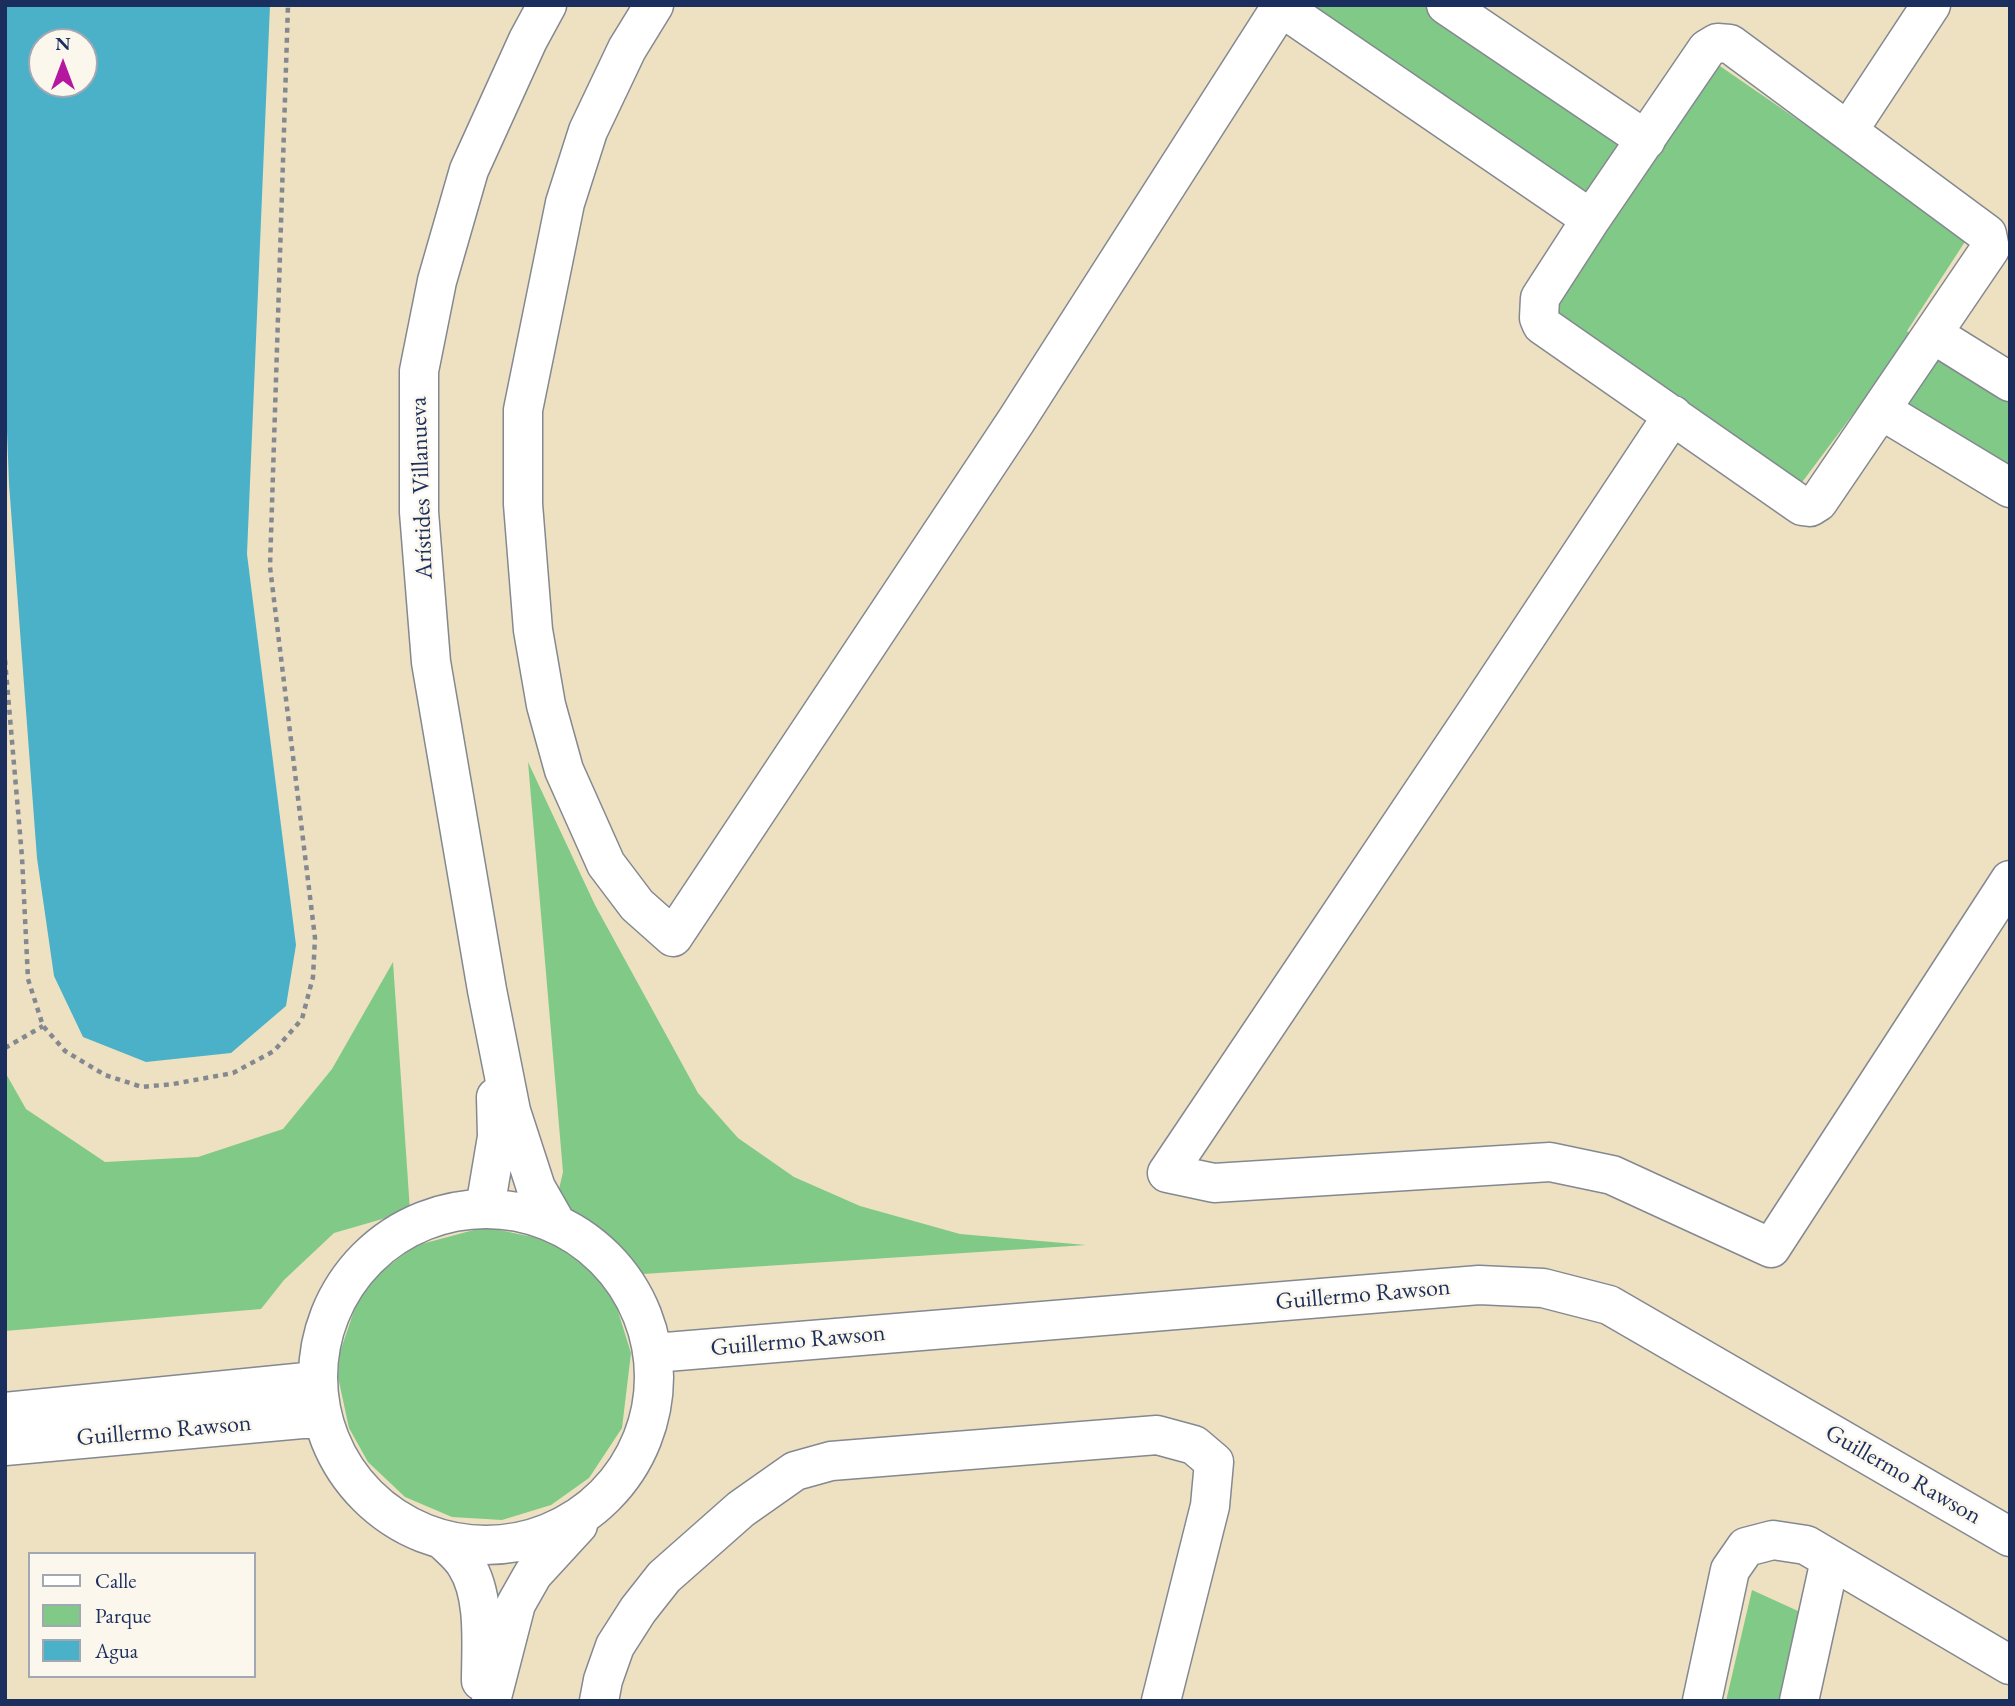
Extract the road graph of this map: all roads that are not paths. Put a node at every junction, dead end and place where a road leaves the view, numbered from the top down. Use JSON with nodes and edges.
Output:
{"nodes":[{"id":1,"x":547,"y":5,"type":"edge"},
{"id":2,"x":654,"y":5,"type":"edge"},
{"id":3,"x":1446,"y":5,"type":"edge"},
{"id":4,"x":1931,"y":5,"type":"edge"},
{"id":5,"x":1280,"y":6,"type":"edge"},
{"id":6,"x":1848,"y":131,"type":"junction"},
{"id":7,"x":1646,"y":141,"type":"junction"},
{"id":8,"x":1591,"y":219,"type":"junction"},
{"id":9,"x":1933,"y":334,"type":"junction"},
{"id":10,"x":2010,"y":382,"type":"edge"},
{"id":11,"x":1881,"y":410,"type":"junction"},
{"id":12,"x":1673,"y":415,"type":"junction"},
{"id":13,"x":2010,"y":488,"type":"edge"},
{"id":14,"x":2010,"y":880,"type":"edge"},
{"id":15,"x":487,"y":990,"type":"junction"},
{"id":16,"x":485,"y":1208,"type":"junction"},
{"id":17,"x":556,"y":1223,"type":"junction"},
{"id":18,"x":654,"y":1353,"type":"junction"},
{"id":19,"x":316,"y":1381,"type":"junction"},
{"id":20,"x":5,"y":1412,"type":"edge"},
{"id":21,"x":322,"y":1419,"type":"junction"},
{"id":22,"x":5,"y":1446,"type":"edge"},
{"id":23,"x":596,"y":1506,"type":"junction"},
{"id":24,"x":2010,"y":1537,"type":"edge"},
{"id":25,"x":444,"y":1541,"type":"junction"},
{"id":26,"x":1830,"y":1560,"type":"junction"},
{"id":27,"x":2010,"y":1665,"type":"edge"},
{"id":28,"x":481,"y":1701,"type":"edge"},
{"id":29,"x":491,"y":1701,"type":"edge"},
{"id":30,"x":599,"y":1701,"type":"edge"},
{"id":31,"x":1161,"y":1701,"type":"edge"},
{"id":32,"x":1702,"y":1701,"type":"edge"},
{"id":33,"x":1799,"y":1701,"type":"edge"}],
"edges":[{"from":1,"to":15,"type":"street","name":"Arístides Villanueva"},
{"from":2,"to":5,"type":"street"},
{"from":3,"to":7,"type":"street"},
{"from":4,"to":6,"type":"street"},
{"from":5,"to":8,"type":"street"},
{"from":6,"to":7,"type":"street"},
{"from":6,"to":9,"type":"street"},
{"from":7,"to":8,"type":"street"},
{"from":8,"to":12,"type":"street"},
{"from":9,"to":10,"type":"street"},
{"from":9,"to":11,"type":"street"},
{"from":11,"to":12,"type":"street"},
{"from":11,"to":13,"type":"street"},
{"from":12,"to":14,"type":"street"},
{"from":15,"to":16,"type":"street","name":"Arístides Villanueva"},
{"from":15,"to":17,"type":"street","name":"Arístides Villanueva"},
{"from":16,"to":17,"type":"street"},
{"from":16,"to":19,"type":"street"},
{"from":17,"to":18,"type":"street"},
{"from":18,"to":23,"type":"street"},
{"from":18,"to":24,"type":"street","name":"Guillermo Rawson"},
{"from":19,"to":20,"type":"street","name":"Guillermo Rawson"},
{"from":19,"to":21,"type":"street"},
{"from":21,"to":22,"type":"street","name":"Guillermo Rawson"},
{"from":21,"to":25,"type":"street"},
{"from":23,"to":25,"type":"street"},
{"from":23,"to":29,"type":"street"},
{"from":25,"to":28,"type":"street"},
{"from":26,"to":27,"type":"street"},
{"from":26,"to":32,"type":"street"},
{"from":26,"to":33,"type":"street"},
{"from":30,"to":31,"type":"street"}]}
